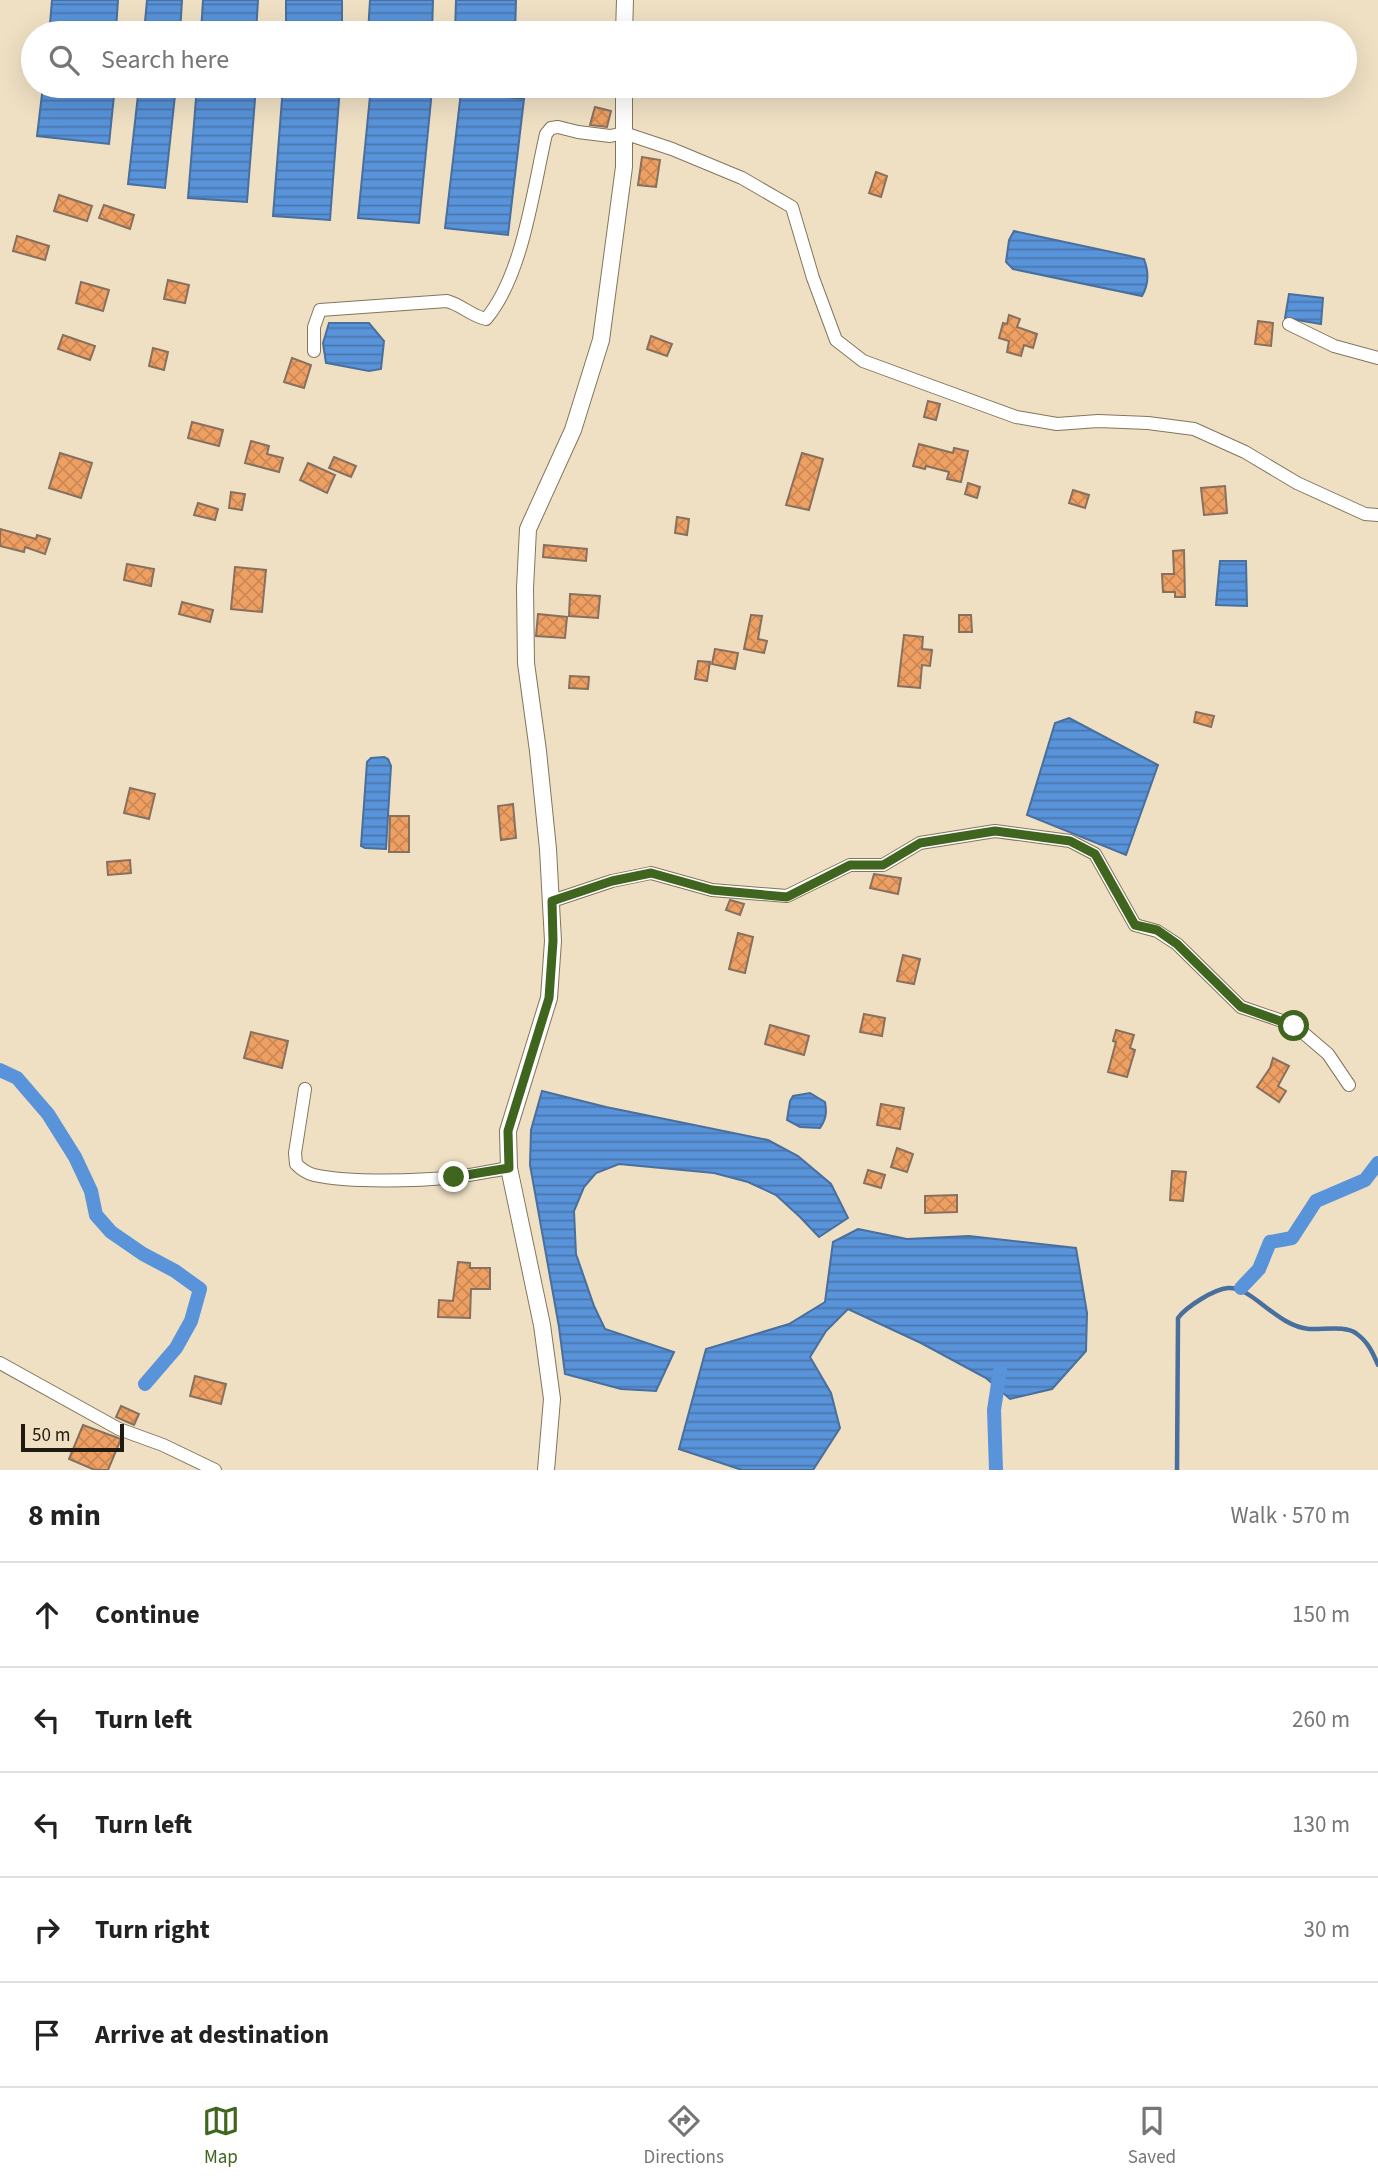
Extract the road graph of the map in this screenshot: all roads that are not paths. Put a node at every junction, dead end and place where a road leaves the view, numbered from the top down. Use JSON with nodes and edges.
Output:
{"nodes":[{"id":1,"x":625,"y":0,"type":"edge"},
{"id":2,"x":624,"y":21,"type":"edge"},
{"id":3,"x":624,"y":98,"type":"edge"},
{"id":4,"x":624,"y":133,"type":"junction"},
{"id":5,"x":1289,"y":324,"type":"dead end"},
{"id":6,"x":314,"y":351,"type":"dead end"},
{"id":7,"x":1378,"y":358,"type":"edge"},
{"id":8,"x":1378,"y":515,"type":"edge"},
{"id":9,"x":552,"y":901,"type":"junction"},
{"id":10,"x":1349,"y":1085,"type":"dead end"},
{"id":11,"x":305,"y":1089,"type":"dead end"},
{"id":12,"x":509,"y":1168,"type":"junction"},
{"id":13,"x":0,"y":1363,"type":"edge"},
{"id":14,"x":215,"y":1470,"type":"edge"},
{"id":15,"x":546,"y":1470,"type":"edge"}],
"edges":[{"from":1,"to":2,"type":"street"},
{"from":3,"to":4,"type":"street"},
{"from":4,"to":6,"type":"street"},
{"from":4,"to":8,"type":"street"},
{"from":4,"to":9,"type":"street"},
{"from":5,"to":7,"type":"street"},
{"from":9,"to":10,"type":"street"},
{"from":9,"to":12,"type":"street"},
{"from":11,"to":12,"type":"street"},
{"from":12,"to":15,"type":"street"},
{"from":13,"to":14,"type":"street"}]}
